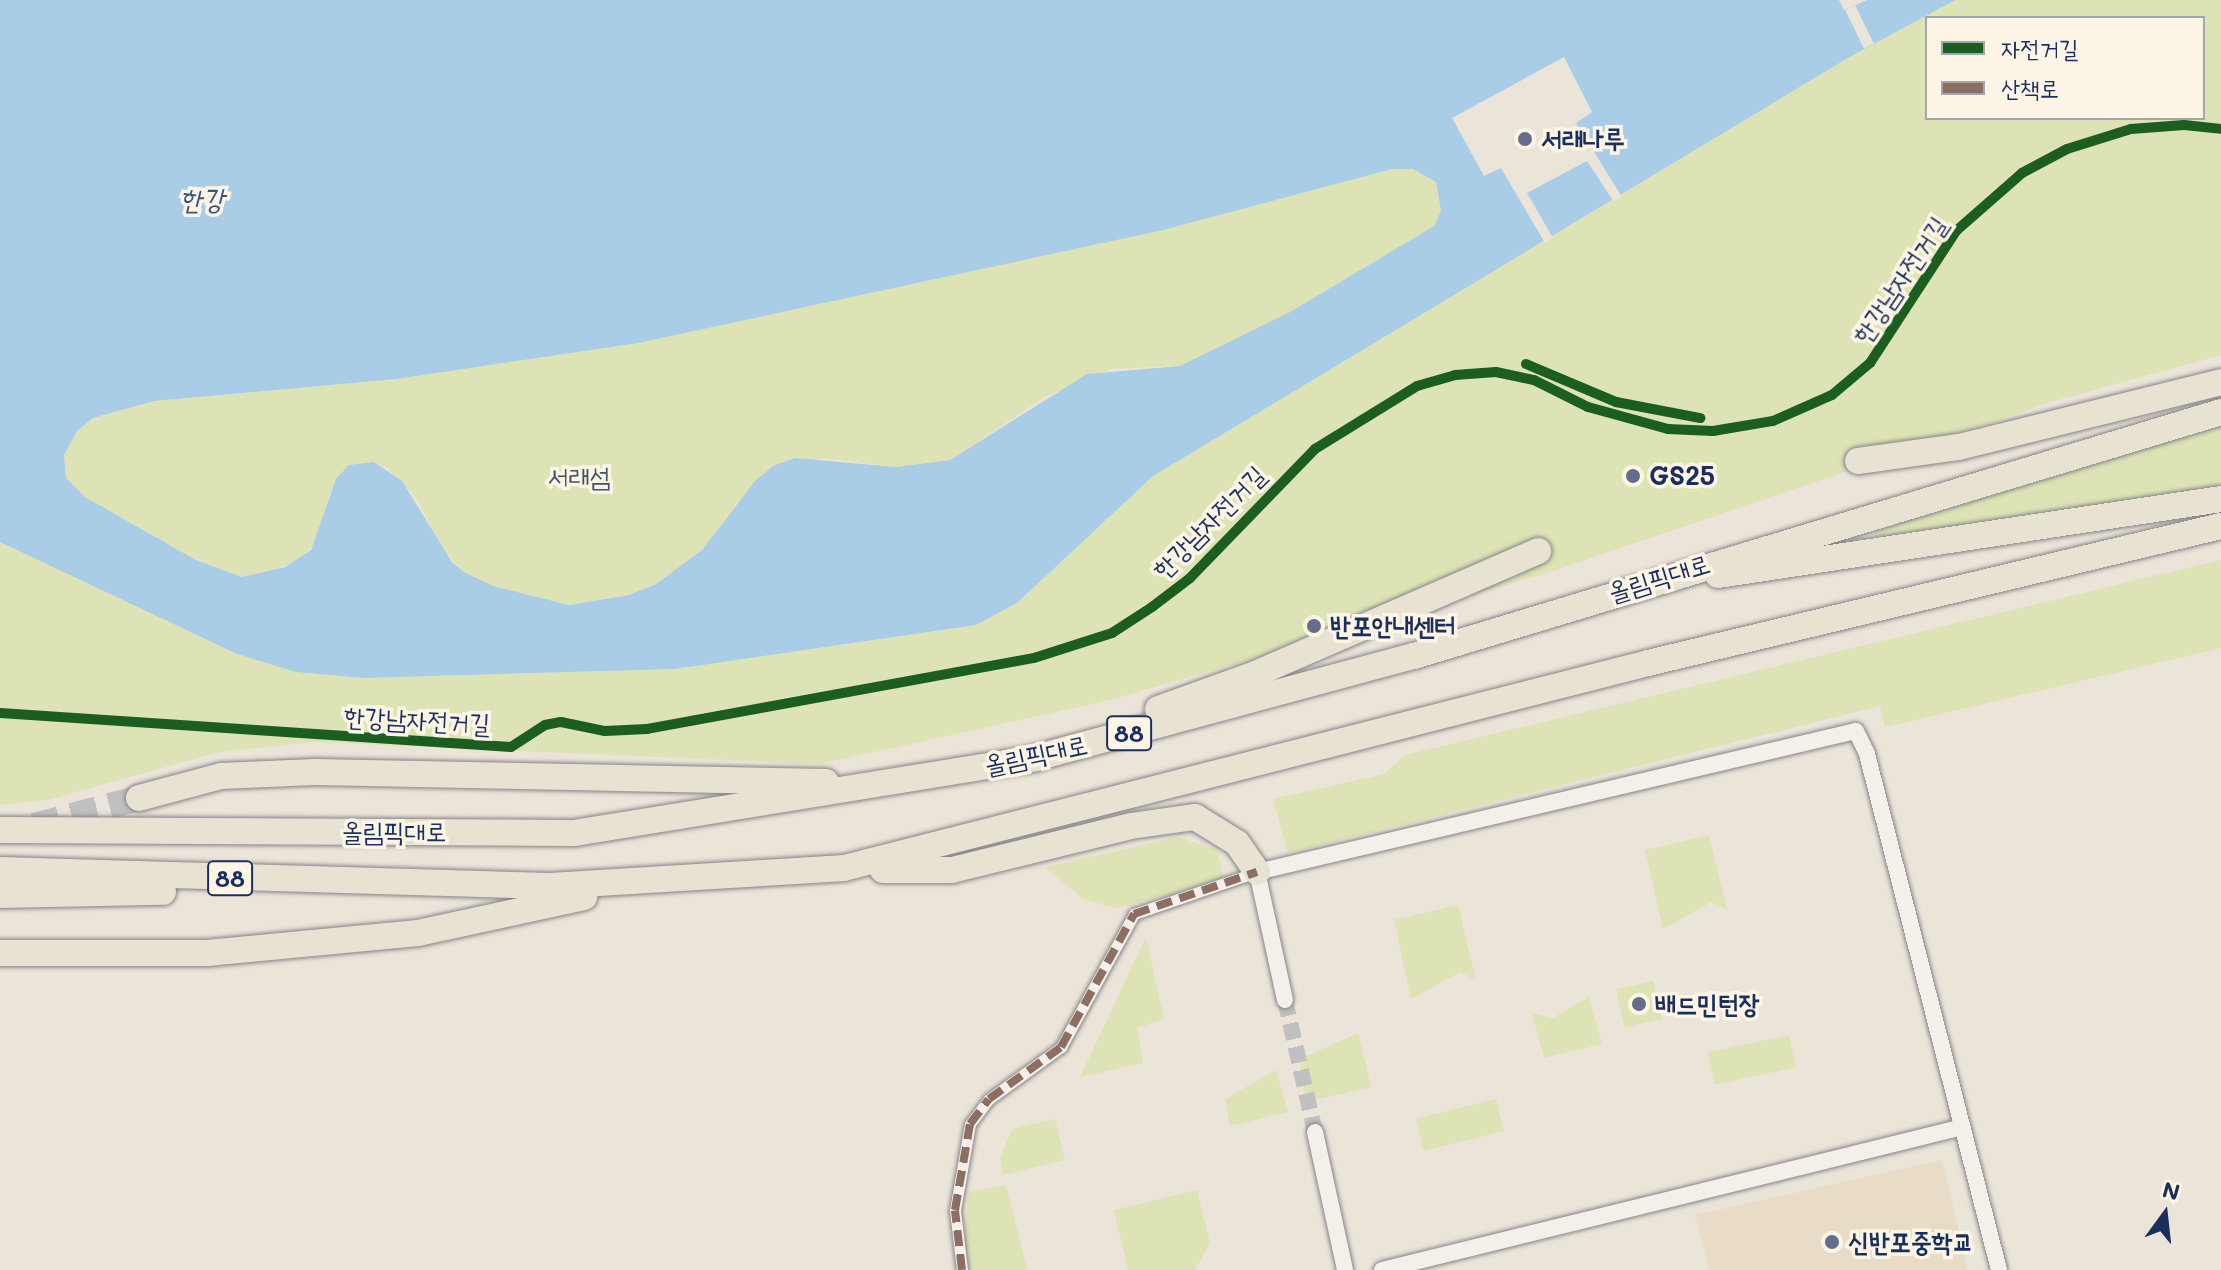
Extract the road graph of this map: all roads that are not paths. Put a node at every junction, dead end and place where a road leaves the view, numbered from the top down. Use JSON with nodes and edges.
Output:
{"nodes":[{"id":1,"x":2221,"y":382,"type":"edge"},
{"id":2,"x":2221,"y":391,"type":"edge"},
{"id":3,"x":2126,"y":408,"type":"junction"},
{"id":4,"x":2221,"y":412,"type":"edge"},
{"id":5,"x":1858,"y":461,"type":"dead end"},
{"id":6,"x":2221,"y":499,"type":"edge"},
{"id":7,"x":2221,"y":526,"type":"edge"},
{"id":8,"x":2221,"y":539,"type":"edge"},
{"id":9,"x":2138,"y":546,"type":"junction"},
{"id":10,"x":1538,"y":551,"type":"dead end"},
{"id":11,"x":1628,"y":587,"type":"junction"},
{"id":12,"x":1014,"y":762,"type":"junction"},
{"id":13,"x":873,"y":786,"type":"junction"},
{"id":14,"x":139,"y":798,"type":"tunnel mouth"},
{"id":15,"x":0,"y":830,"type":"edge"},
{"id":16,"x":844,"y":868,"type":"junction"},
{"id":17,"x":0,"y":870,"type":"edge"},
{"id":18,"x":1257,"y":872,"type":"junction"},
{"id":19,"x":668,"y":879,"type":"junction"},
{"id":20,"x":459,"y":885,"type":"junction"},
{"id":21,"x":0,"y":895,"type":"edge"},
{"id":22,"x":0,"y":953,"type":"edge"},
{"id":23,"x":1285,"y":1000,"type":"tunnel mouth"},
{"id":24,"x":1963,"y":1127,"type":"junction"},
{"id":25,"x":1315,"y":1132,"type":"tunnel mouth"},
{"id":26,"x":962,"y":1270,"type":"edge"},
{"id":27,"x":1345,"y":1270,"type":"edge"},
{"id":28,"x":1382,"y":1270,"type":"edge"},
{"id":29,"x":1999,"y":1270,"type":"edge"}],
"edges":[{"from":1,"to":3,"type":"highway"},
{"from":2,"to":3,"type":"highway"},
{"from":3,"to":5,"type":"highway"},
{"from":4,"to":11,"type":"highway","name":"올림픽대로","number":"88"},
{"from":6,"to":11,"type":"highway"},
{"from":7,"to":9,"type":"highway","name":"올림픽대로","number":"88"},
{"from":8,"to":9,"type":"highway"},
{"from":9,"to":16,"type":"highway","name":"올림픽대로","number":"88"},
{"from":10,"to":12,"type":"highway"},
{"from":11,"to":12,"type":"highway","name":"올림픽대로","number":"88"},
{"from":12,"to":13,"type":"highway","name":"올림픽대로","number":"88"},
{"from":13,"to":14,"type":"highway"},
{"from":13,"to":15,"type":"highway","name":"올림픽대로","number":"88"},
{"from":16,"to":18,"type":"highway"},
{"from":16,"to":19,"type":"highway","name":"올림픽대로","number":"88"},
{"from":17,"to":20,"type":"highway","name":"올림픽대로","number":"88"},
{"from":18,"to":23,"type":"street"},
{"from":18,"to":24,"type":"street"},
{"from":18,"to":26,"type":"street"},
{"from":19,"to":20,"type":"highway","name":"올림픽대로","number":"88"},
{"from":19,"to":22,"type":"highway"},
{"from":20,"to":21,"type":"highway","name":"올림픽대로","number":"88"},
{"from":24,"to":28,"type":"street"},
{"from":24,"to":29,"type":"street"},
{"from":25,"to":27,"type":"street"}]}
